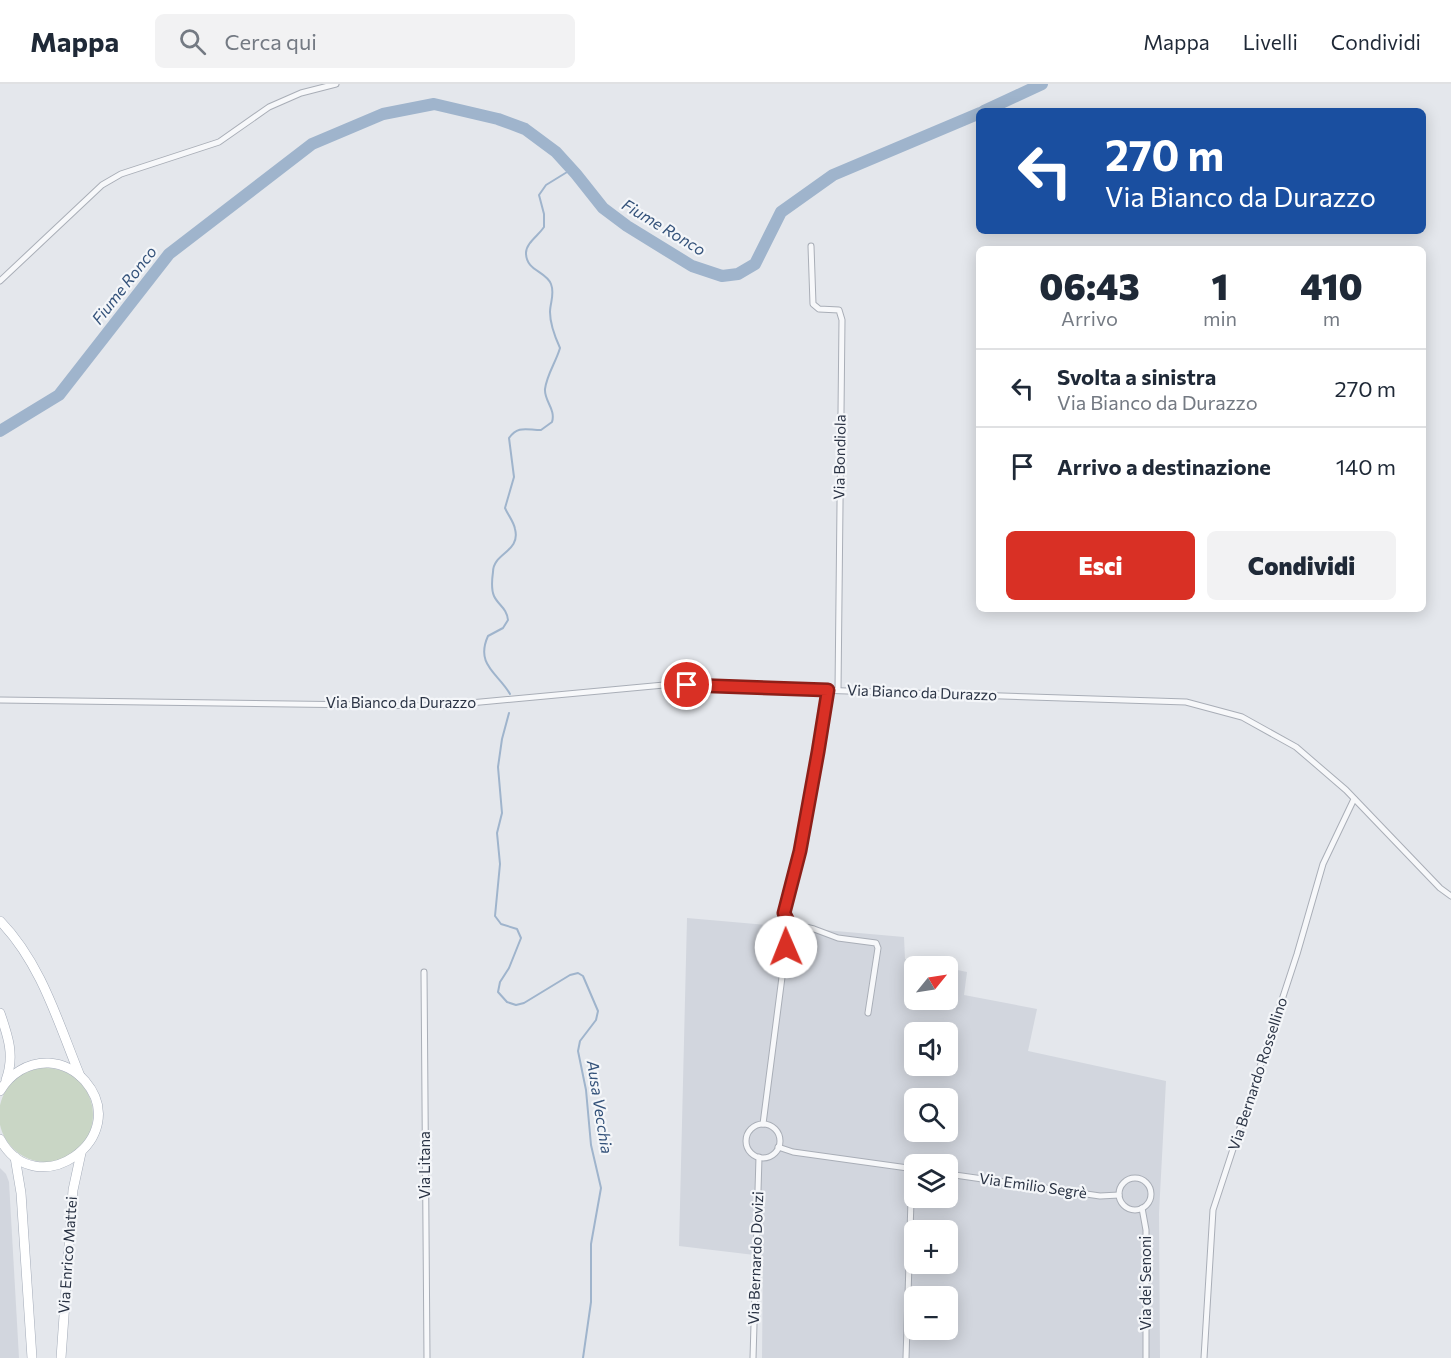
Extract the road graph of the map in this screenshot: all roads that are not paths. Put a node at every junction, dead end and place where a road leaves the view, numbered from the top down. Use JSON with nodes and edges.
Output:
{"nodes":[{"id":1,"x":336,"y":84,"type":"edge"},
{"id":2,"x":811,"y":246,"type":"dead end"},
{"id":3,"x":0,"y":281,"type":"edge"},
{"id":4,"x":828,"y":690,"type":"junction"},
{"id":5,"x":838,"y":690,"type":"junction"},
{"id":6,"x":0,"y":700,"type":"edge"},
{"id":7,"x":1354,"y":799,"type":"junction"},
{"id":8,"x":1451,"y":896,"type":"edge"},
{"id":9,"x":0,"y":921,"type":"edge"},
{"id":10,"x":789,"y":923,"type":"junction"},
{"id":11,"x":424,"y":972,"type":"dead end"},
{"id":12,"x":0,"y":1013,"type":"edge"},
{"id":13,"x":868,"y":1013,"type":"dead end"},
{"id":14,"x":80,"y":1076,"type":"junction"},
{"id":15,"x":3,"y":1087,"type":"edge"},
{"id":16,"x":762,"y":1124,"type":"junction"},
{"id":17,"x":0,"y":1139,"type":"edge"},
{"id":18,"x":778,"y":1147,"type":"junction"},
{"id":19,"x":0,"y":1153,"type":"edge"},
{"id":20,"x":81,"y":1153,"type":"junction"},
{"id":21,"x":13,"y":1155,"type":"junction"},
{"id":22,"x":759,"y":1157,"type":"junction"},
{"id":23,"x":904,"y":1168,"type":"edge"},
{"id":24,"x":958,"y":1175,"type":"edge"},
{"id":25,"x":1119,"y":1195,"type":"junction"},
{"id":26,"x":912,"y":1208,"type":"edge"},
{"id":27,"x":1142,"y":1208,"type":"junction"},
{"id":28,"x":32,"y":1358,"type":"edge"},
{"id":29,"x":61,"y":1358,"type":"edge"},
{"id":30,"x":427,"y":1358,"type":"edge"},
{"id":31,"x":753,"y":1358,"type":"edge"},
{"id":32,"x":906,"y":1358,"type":"edge"},
{"id":33,"x":1146,"y":1358,"type":"edge"},
{"id":34,"x":1204,"y":1358,"type":"edge"}],
"edges":[{"from":1,"to":3,"type":"street"},
{"from":2,"to":5,"type":"street","name":"Via Bondiola"},
{"from":4,"to":5,"type":"street","name":"Via Bianco da Durazzo"},
{"from":4,"to":6,"type":"street","name":"Via Bianco da Durazzo"},
{"from":4,"to":10,"type":"street"},
{"from":5,"to":7,"type":"street","name":"Via Bianco da Durazzo"},
{"from":7,"to":8,"type":"street","name":"Via Bianco da Durazzo"},
{"from":7,"to":34,"type":"street","name":"Via Bernardo Rossellino"},
{"from":9,"to":14,"type":"main road"},
{"from":10,"to":13,"type":"street"},
{"from":10,"to":16,"type":"street"},
{"from":11,"to":30,"type":"street","name":"Via Litana"},
{"from":12,"to":15,"type":"main road"},
{"from":14,"to":15,"type":"main road"},
{"from":14,"to":20,"type":"main road"},
{"from":16,"to":18,"type":"street"},
{"from":16,"to":22,"type":"street"},
{"from":17,"to":21,"type":"main road"},
{"from":18,"to":22,"type":"street"},
{"from":18,"to":23,"type":"street"},
{"from":19,"to":21,"type":"street"},
{"from":20,"to":21,"type":"main road"},
{"from":20,"to":29,"type":"main road","name":"Via Enrico Mattei"},
{"from":21,"to":28,"type":"main road"},
{"from":22,"to":31,"type":"street","name":"Via Bernardo Dovizi"},
{"from":24,"to":25,"type":"street","name":"Via Emilio Segrè"},
{"from":25,"to":27,"type":"street"},
{"from":25,"to":27,"type":"street"},
{"from":26,"to":32,"type":"street"},
{"from":27,"to":33,"type":"street","name":"Via dei Senoni"}]}
